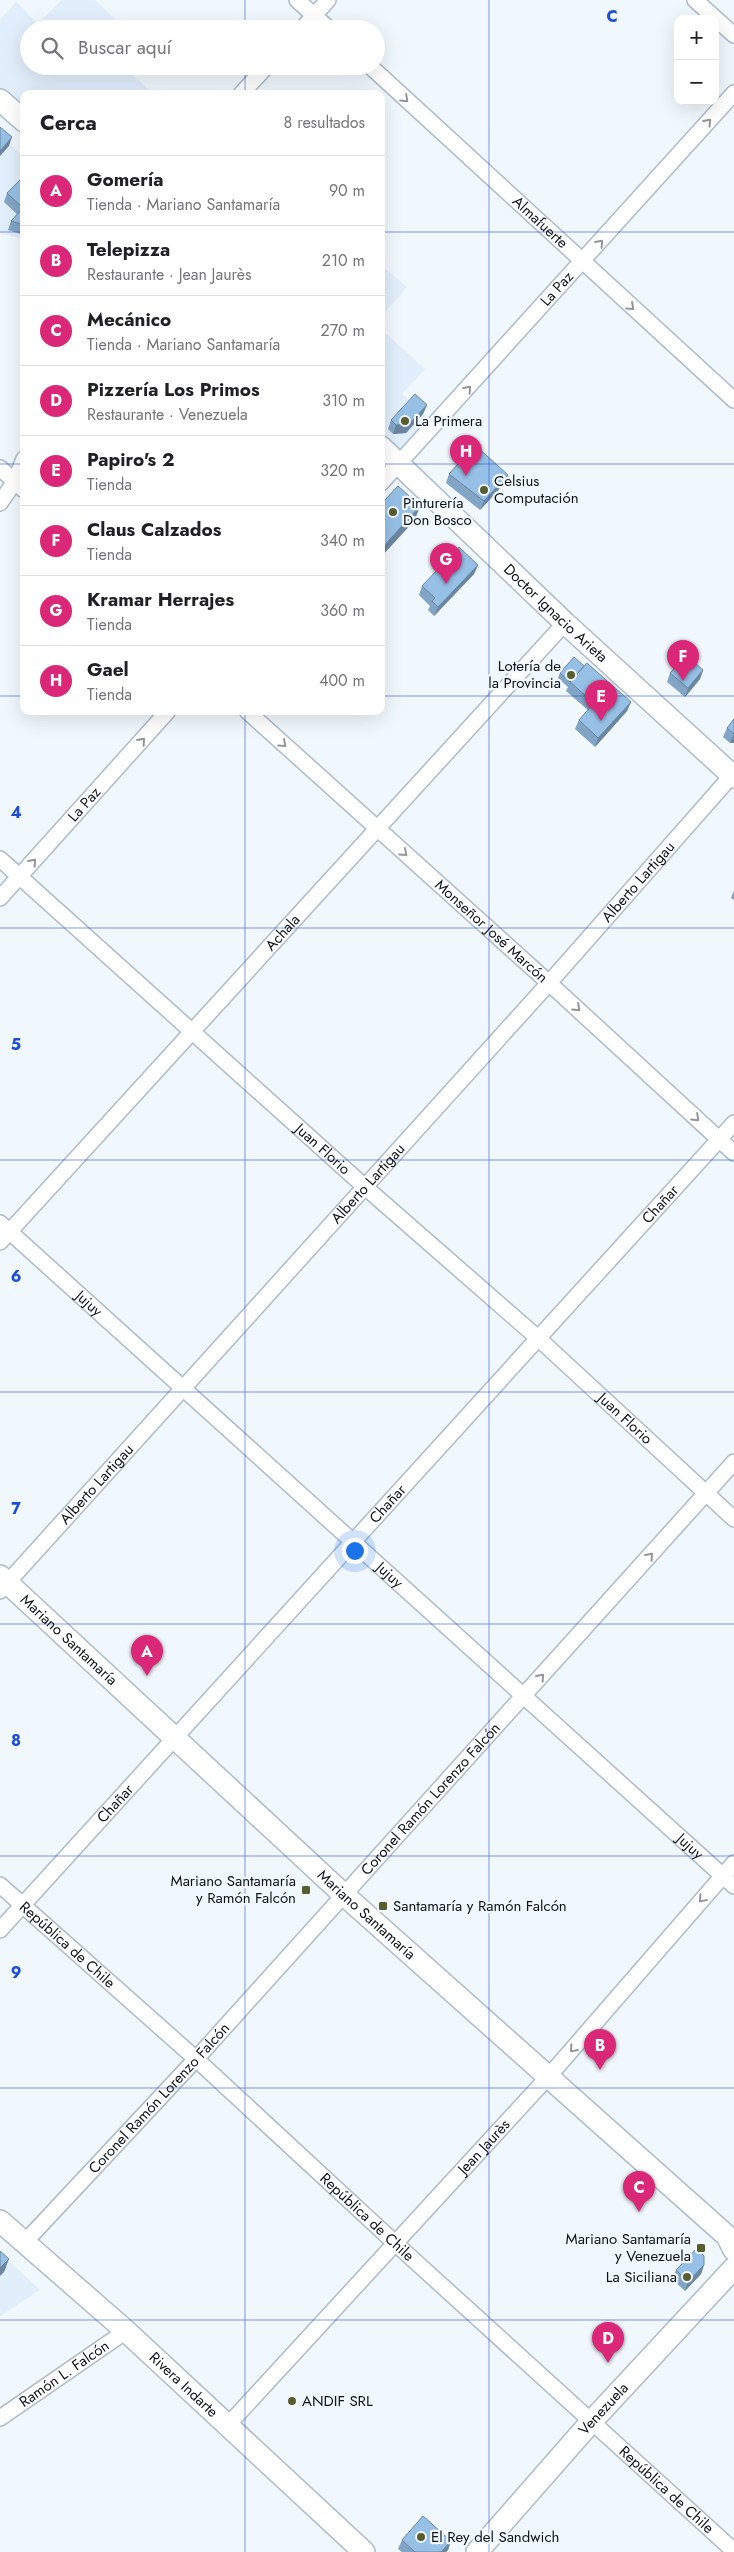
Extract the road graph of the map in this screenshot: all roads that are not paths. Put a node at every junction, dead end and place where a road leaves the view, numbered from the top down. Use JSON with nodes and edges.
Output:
{"nodes":[{"id":1,"x":297,"y":0,"type":"edge"},
{"id":2,"x":328,"y":0,"type":"edge"},
{"id":3,"x":695,"y":0,"type":"edge"},
{"id":4,"x":314,"y":15,"type":"junction"},
{"id":5,"x":310,"y":20,"type":"edge"},
{"id":6,"x":319,"y":20,"type":"edge"},
{"id":7,"x":734,"y":35,"type":"edge"},
{"id":8,"x":258,"y":75,"type":"edge"},
{"id":9,"x":380,"y":75,"type":"edge"},
{"id":10,"x":245,"y":90,"type":"edge"},
{"id":11,"x":734,"y":93,"type":"edge"},
{"id":12,"x":0,"y":100,"type":"edge"},
{"id":13,"x":20,"y":118,"type":"edge"},
{"id":14,"x":582,"y":263,"type":"junction"},
{"id":15,"x":734,"y":400,"type":"edge"},
{"id":16,"x":385,"y":451,"type":"edge"},
{"id":17,"x":400,"y":464,"type":"junction"},
{"id":18,"x":0,"y":468,"type":"edge"},
{"id":19,"x":385,"y":480,"type":"edge"},
{"id":20,"x":19,"y":486,"type":"edge"},
{"id":21,"x":0,"y":503,"type":"edge"},
{"id":22,"x":565,"y":623,"type":"junction"},
{"id":23,"x":164,"y":715,"type":"edge"},
{"id":24,"x":251,"y":715,"type":"edge"},
{"id":25,"x":733,"y":775,"type":"edge"},
{"id":26,"x":377,"y":829,"type":"junction"},
{"id":27,"x":0,"y":859,"type":"edge"},
{"id":28,"x":19,"y":877,"type":"junction"},
{"id":29,"x":0,"y":898,"type":"edge"},
{"id":30,"x":550,"y":983,"type":"junction"},
{"id":31,"x":194,"y":1032,"type":"junction"},
{"id":32,"x":734,"y":1123,"type":"edge"},
{"id":33,"x":719,"y":1139,"type":"junction"},
{"id":34,"x":734,"y":1153,"type":"edge"},
{"id":35,"x":365,"y":1187,"type":"junction"},
{"id":36,"x":3,"y":1232,"type":"edge"},
{"id":37,"x":539,"y":1340,"type":"junction"},
{"id":38,"x":181,"y":1389,"type":"junction"},
{"id":39,"x":734,"y":1462,"type":"edge"},
{"id":40,"x":706,"y":1493,"type":"junction"},
{"id":41,"x":734,"y":1519,"type":"edge"},
{"id":42,"x":351,"y":1541,"type":"junction"},
{"id":43,"x":3,"y":1583,"type":"edge"},
{"id":44,"x":524,"y":1697,"type":"junction"},
{"id":45,"x":176,"y":1737,"type":"junction"},
{"id":46,"x":734,"y":1862,"type":"edge"},
{"id":47,"x":722,"y":1876,"type":"junction"},
{"id":48,"x":0,"y":1885,"type":"edge"},
{"id":49,"x":734,"y":1886,"type":"edge"},
{"id":50,"x":343,"y":1894,"type":"junction"},
{"id":51,"x":22,"y":1905,"type":"junction"},
{"id":52,"x":0,"y":1930,"type":"edge"},
{"id":53,"x":196,"y":2058,"type":"junction"},
{"id":54,"x":549,"y":2076,"type":"junction"},
{"id":55,"x":0,"y":2221,"type":"edge"},
{"id":56,"x":24,"y":2243,"type":"junction"},
{"id":57,"x":395,"y":2243,"type":"junction"},
{"id":58,"x":734,"y":2250,"type":"edge"},
{"id":59,"x":734,"y":2268,"type":"edge"},
{"id":60,"x":126,"y":2330,"type":"junction"},
{"id":61,"x":0,"y":2418,"type":"edge"},
{"id":62,"x":591,"y":2422,"type":"junction"},
{"id":63,"x":228,"y":2425,"type":"junction"},
{"id":64,"x":734,"y":2551,"type":"edge"},
{"id":65,"x":364,"y":2552,"type":"edge"},
{"id":66,"x":477,"y":2552,"type":"edge"}],
"edges":[{"from":1,"to":4,"type":"street"},
{"from":2,"to":4,"type":"street"},
{"from":3,"to":7,"type":"street"},
{"from":4,"to":5,"type":"street"},
{"from":4,"to":6,"type":"street"},
{"from":8,"to":10,"type":"street"},
{"from":9,"to":14,"type":"street","name":"Almafuerte","one_way":true},
{"from":14,"to":11,"type":"street","name":"La Paz","one_way":true},
{"from":12,"to":13,"type":"street"},
{"from":14,"to":15,"type":"street","name":"Almafuerte","one_way":true},
{"from":17,"to":14,"type":"street","name":"La Paz","one_way":true},
{"from":16,"to":17,"type":"street","name":"Doctor Ignacio Arieta"},
{"from":17,"to":19,"type":"street","name":"La Paz"},
{"from":17,"to":22,"type":"street","name":"Doctor Ignacio Arieta"},
{"from":18,"to":20,"type":"street"},
{"from":20,"to":21,"type":"street"},
{"from":22,"to":25,"type":"street","name":"Doctor Ignacio Arieta"},
{"from":22,"to":26,"type":"street","name":"Achala"},
{"from":28,"to":23,"type":"street","name":"La Paz","one_way":true},
{"from":24,"to":26,"type":"street","name":"Monseñor José Marcón","one_way":true},
{"from":25,"to":30,"type":"street","name":"Alberto Lartigau"},
{"from":26,"to":30,"type":"street","name":"Monseñor José Marcón","one_way":true},
{"from":26,"to":31,"type":"street","name":"Achala"},
{"from":27,"to":28,"type":"street","name":"Juan Florio"},
{"from":28,"to":29,"type":"street","name":"La Paz"},
{"from":28,"to":31,"type":"street","name":"Juan Florio"},
{"from":30,"to":33,"type":"street","name":"Monseñor José Marcón","one_way":true},
{"from":30,"to":35,"type":"street","name":"Alberto Lartigau"},
{"from":31,"to":35,"type":"street","name":"Juan Florio"},
{"from":31,"to":36,"type":"street","name":"Achala"},
{"from":32,"to":33,"type":"street","name":"Chañar"},
{"from":33,"to":34,"type":"street","name":"Monseñor José Marcón"},
{"from":33,"to":37,"type":"street","name":"Chañar"},
{"from":35,"to":37,"type":"street","name":"Juan Florio"},
{"from":35,"to":38,"type":"street","name":"Alberto Lartigau"},
{"from":36,"to":38,"type":"street","name":"Jujuy"},
{"from":37,"to":40,"type":"street","name":"Juan Florio"},
{"from":37,"to":42,"type":"street","name":"Chañar"},
{"from":38,"to":42,"type":"street","name":"Jujuy"},
{"from":38,"to":43,"type":"street","name":"Alberto Lartigau"},
{"from":39,"to":40,"type":"street","name":"Coronel Ramón Lorenzo Falcón"},
{"from":40,"to":41,"type":"street","name":"Juan Florio"},
{"from":44,"to":40,"type":"street","name":"Coronel Ramón Lorenzo Falcón","one_way":true},
{"from":42,"to":44,"type":"street","name":"Jujuy"},
{"from":42,"to":45,"type":"street","name":"Chañar"},
{"from":43,"to":45,"type":"street","name":"Mariano Santamaría"},
{"from":44,"to":47,"type":"street","name":"Jujuy"},
{"from":44,"to":50,"type":"street","name":"Coronel Ramón Lorenzo Falcón"},
{"from":45,"to":50,"type":"street","name":"Mariano Santamaría"},
{"from":45,"to":51,"type":"street","name":"Chañar"},
{"from":46,"to":47,"type":"street","name":"Jean Jaurès"},
{"from":47,"to":49,"type":"street","name":"Jujuy"},
{"from":47,"to":54,"type":"street","name":"Jean Jaurès","one_way":true},
{"from":48,"to":51,"type":"street","name":"República de Chile"},
{"from":50,"to":53,"type":"street","name":"Coronel Ramón Lorenzo Falcón"},
{"from":50,"to":54,"type":"street","name":"Mariano Santamaría"},
{"from":51,"to":52,"type":"street","name":"Chañar"},
{"from":51,"to":53,"type":"street","name":"República de Chile"},
{"from":53,"to":56,"type":"street","name":"Coronel Ramón Lorenzo Falcón"},
{"from":53,"to":57,"type":"street","name":"República de Chile"},
{"from":54,"to":57,"type":"street","name":"Jean Jaurès"},
{"from":54,"to":58,"type":"street","name":"Mariano Santamaría"},
{"from":55,"to":56,"type":"street","name":"Rivera Indarte"},
{"from":56,"to":60,"type":"street","name":"Rivera Indarte"},
{"from":57,"to":62,"type":"street","name":"República de Chile"},
{"from":57,"to":63,"type":"street","name":"Jean Jaurès"},
{"from":59,"to":62,"type":"street","name":"Venezuela"},
{"from":60,"to":61,"type":"street","name":"Ramón L. Falcón"},
{"from":60,"to":63,"type":"street","name":"Rivera Indarte"},
{"from":62,"to":64,"type":"street","name":"República de Chile"},
{"from":62,"to":66,"type":"street","name":"Venezuela"},
{"from":63,"to":65,"type":"street","name":"Rivera Indarte"}]}
